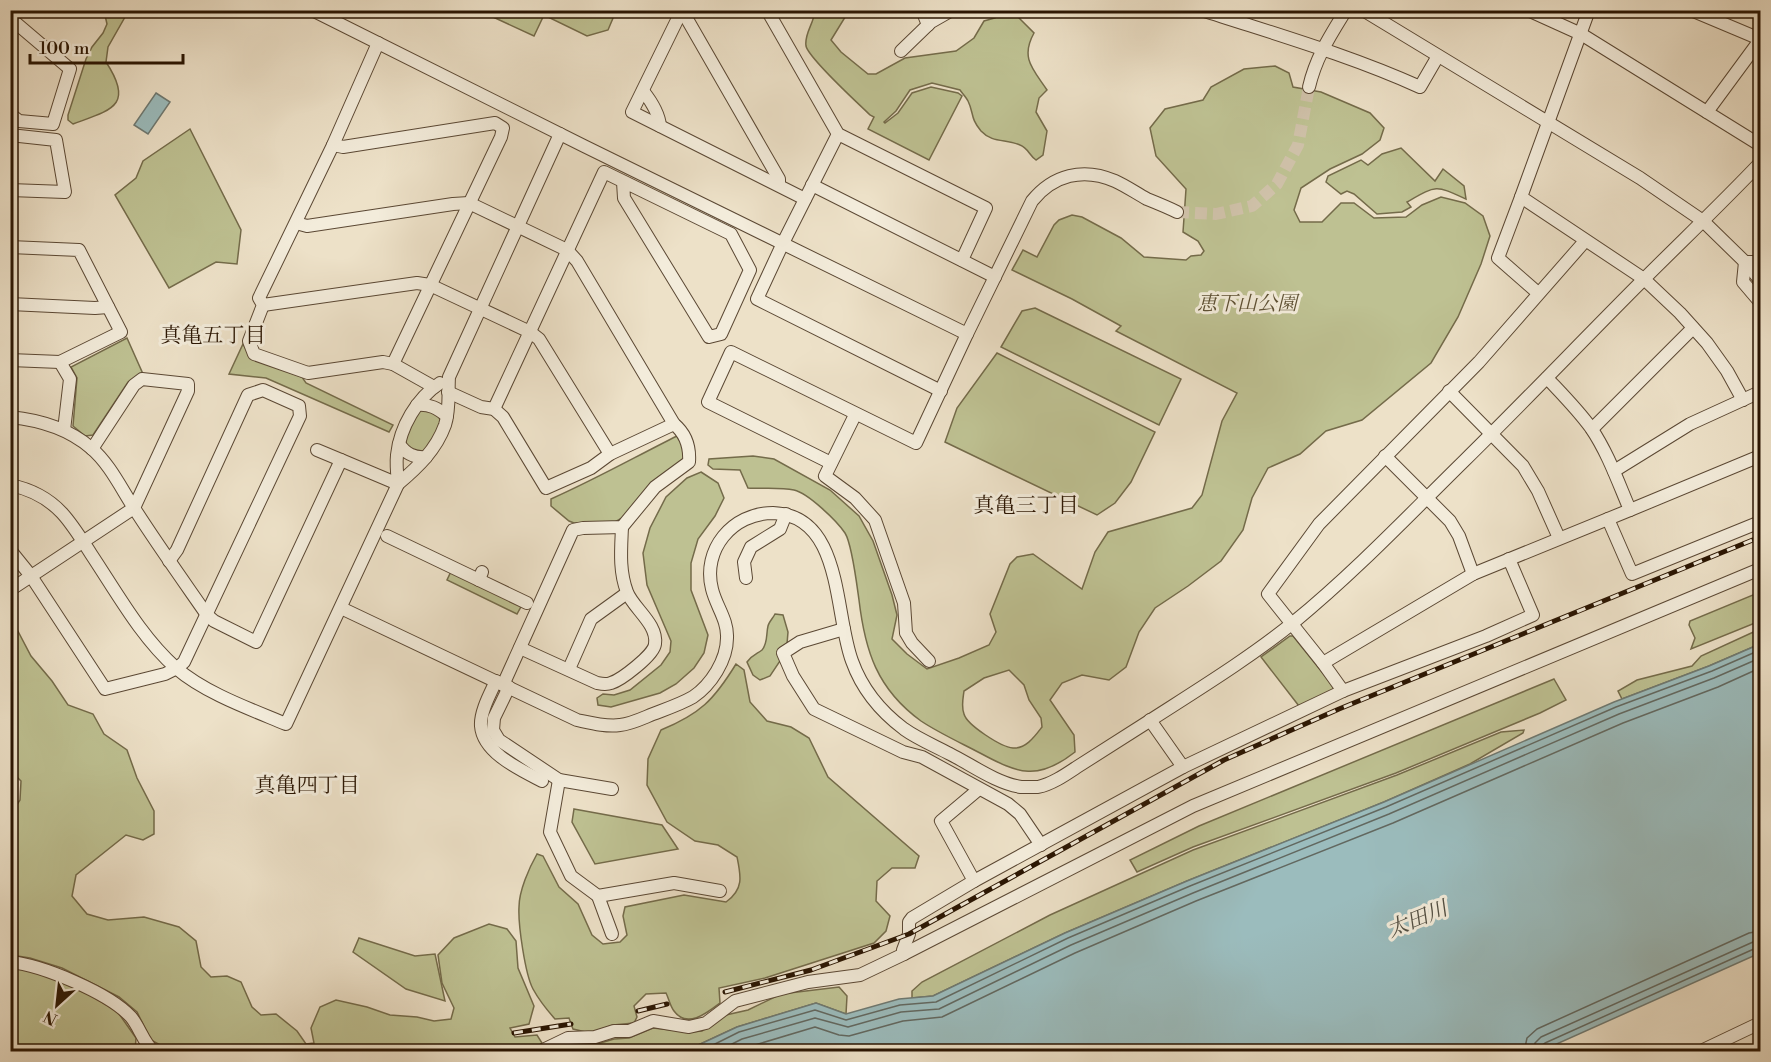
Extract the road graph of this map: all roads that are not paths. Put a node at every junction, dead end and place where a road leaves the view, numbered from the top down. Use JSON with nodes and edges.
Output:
{"nodes":[{"id":1,"x":312,"y":10,"type":"edge"},
{"id":2,"x":767,"y":10,"type":"edge"},
{"id":3,"x":922,"y":10,"type":"edge"},
{"id":4,"x":952,"y":10,"type":"edge"},
{"id":5,"x":1202,"y":10,"type":"edge"},
{"id":6,"x":1346,"y":10,"type":"edge"},
{"id":7,"x":1363,"y":10,"type":"edge"},
{"id":8,"x":1528,"y":10,"type":"edge"},
{"id":9,"x":1589,"y":10,"type":"edge"},
{"id":10,"x":1691,"y":10,"type":"edge"},
{"id":11,"x":681,"y":12,"type":"edge"},
{"id":12,"x":10,"y":18,"type":"edge"},
{"id":13,"x":928,"y":25,"type":"junction"},
{"id":14,"x":1581,"y":34,"type":"junction"},
{"id":15,"x":1761,"y":39,"type":"edge"},
{"id":16,"x":378,"y":43,"type":"junction"},
{"id":17,"x":1322,"y":49,"type":"junction"},
{"id":18,"x":901,"y":51,"type":"dead end"},
{"id":19,"x":1438,"y":56,"type":"junction"},
{"id":20,"x":1309,"y":87,"type":"tunnel mouth"},
{"id":21,"x":643,"y":91,"type":"junction"},
{"id":22,"x":1707,"y":112,"type":"junction"},
{"id":23,"x":10,"y":114,"type":"edge"},
{"id":24,"x":1548,"y":123,"type":"junction"},
{"id":25,"x":660,"y":126,"type":"junction"},
{"id":26,"x":560,"y":134,"type":"junction"},
{"id":27,"x":838,"y":134,"type":"junction"},
{"id":28,"x":10,"y":135,"type":"edge"},
{"id":29,"x":333,"y":145,"type":"junction"},
{"id":30,"x":1761,"y":145,"type":"edge"},
{"id":31,"x":1761,"y":163,"type":"edge"},
{"id":32,"x":623,"y":182,"type":"junction"},
{"id":33,"x":779,"y":185,"type":"junction"},
{"id":34,"x":812,"y":185,"type":"junction"},
{"id":35,"x":10,"y":190,"type":"edge"},
{"id":36,"x":1521,"y":197,"type":"junction"},
{"id":37,"x":805,"y":199,"type":"junction"},
{"id":38,"x":469,"y":203,"type":"junction"},
{"id":39,"x":1177,"y":212,"type":"tunnel mouth"},
{"id":40,"x":1703,"y":221,"type":"junction"},
{"id":41,"x":296,"y":223,"type":"junction"},
{"id":42,"x":518,"y":226,"type":"junction"},
{"id":43,"x":1585,"y":241,"type":"junction"},
{"id":44,"x":783,"y":243,"type":"junction"},
{"id":45,"x":10,"y":247,"type":"edge"},
{"id":46,"x":567,"y":250,"type":"junction"},
{"id":47,"x":962,"y":261,"type":"junction"},
{"id":48,"x":1745,"y":262,"type":"junction"},
{"id":49,"x":1761,"y":262,"type":"edge"},
{"id":50,"x":995,"y":277,"type":"junction"},
{"id":51,"x":1644,"y":279,"type":"junction"},
{"id":52,"x":1761,"y":280,"type":"edge"},
{"id":53,"x":430,"y":285,"type":"junction"},
{"id":54,"x":1538,"y":293,"type":"junction"},
{"id":55,"x":1761,"y":302,"type":"edge"},
{"id":56,"x":10,"y":304,"type":"edge"},
{"id":57,"x":264,"y":305,"type":"junction"},
{"id":58,"x":108,"y":308,"type":"junction"},
{"id":59,"x":481,"y":308,"type":"junction"},
{"id":60,"x":1694,"y":328,"type":"junction"},
{"id":61,"x":530,"y":332,"type":"junction"},
{"id":62,"x":967,"y":334,"type":"junction"},
{"id":63,"x":10,"y":360,"type":"edge"},
{"id":64,"x":60,"y":362,"type":"junction"},
{"id":65,"x":393,"y":364,"type":"junction"},
{"id":66,"x":449,"y":377,"type":"junction"},
{"id":67,"x":1547,"y":378,"type":"junction"},
{"id":68,"x":434,"y":387,"type":"junction"},
{"id":69,"x":940,"y":391,"type":"junction"},
{"id":70,"x":1449,"y":391,"type":"junction"},
{"id":71,"x":448,"y":392,"type":"junction"},
{"id":72,"x":1761,"y":392,"type":"edge"},
{"id":73,"x":1743,"y":400,"type":"junction"},
{"id":74,"x":417,"y":405,"type":"junction"},
{"id":75,"x":494,"y":409,"type":"junction"},
{"id":76,"x":855,"y":415,"type":"junction"},
{"id":77,"x":447,"y":416,"type":"junction"},
{"id":78,"x":10,"y":417,"type":"edge"},
{"id":79,"x":674,"y":424,"type":"junction"},
{"id":80,"x":1592,"y":429,"type":"junction"},
{"id":81,"x":64,"y":430,"type":"junction"},
{"id":82,"x":1492,"y":433,"type":"junction"},
{"id":83,"x":399,"y":444,"type":"junction"},
{"id":84,"x":92,"y":448,"type":"junction"},
{"id":85,"x":317,"y":450,"type":"dead end"},
{"id":86,"x":610,"y":454,"type":"junction"},
{"id":87,"x":1385,"y":456,"type":"junction"},
{"id":88,"x":1761,"y":456,"type":"edge"},
{"id":89,"x":426,"y":457,"type":"junction"},
{"id":90,"x":341,"y":460,"type":"junction"},
{"id":91,"x":831,"y":463,"type":"junction"},
{"id":92,"x":1614,"y":471,"type":"junction"},
{"id":93,"x":398,"y":484,"type":"junction"},
{"id":94,"x":10,"y":485,"type":"edge"},
{"id":95,"x":1426,"y":498,"type":"junction"},
{"id":96,"x":134,"y":508,"type":"junction"},
{"id":97,"x":1630,"y":510,"type":"junction"},
{"id":98,"x":786,"y":514,"type":"junction"},
{"id":99,"x":1608,"y":519,"type":"junction"},
{"id":100,"x":1761,"y":522,"type":"edge"},
{"id":101,"x":622,"y":527,"type":"junction"},
{"id":102,"x":387,"y":536,"type":"dead end"},
{"id":103,"x":1559,"y":538,"type":"junction"},
{"id":104,"x":83,"y":542,"type":"junction"},
{"id":105,"x":10,"y":550,"type":"edge"},
{"id":106,"x":1509,"y":559,"type":"junction"},
{"id":107,"x":169,"y":561,"type":"junction"},
{"id":108,"x":1761,"y":569,"type":"edge"},
{"id":109,"x":1473,"y":574,"type":"junction"},
{"id":110,"x":31,"y":576,"type":"junction"},
{"id":111,"x":746,"y":578,"type":"dead end"},
{"id":112,"x":10,"y":590,"type":"edge"},
{"id":113,"x":627,"y":593,"type":"junction"},
{"id":114,"x":528,"y":603,"type":"dead end"},
{"id":115,"x":341,"y":608,"type":"junction"},
{"id":116,"x":207,"y":615,"type":"junction"},
{"id":117,"x":1292,"y":624,"type":"junction"},
{"id":118,"x":844,"y":629,"type":"junction"},
{"id":119,"x":520,"y":648,"type":"junction"},
{"id":120,"x":929,"y":661,"type":"dead end"},
{"id":121,"x":1323,"y":663,"type":"junction"},
{"id":122,"x":177,"y":668,"type":"junction"},
{"id":123,"x":569,"y":669,"type":"junction"},
{"id":124,"x":503,"y":684,"type":"junction"},
{"id":125,"x":1342,"y":691,"type":"junction"},
{"id":126,"x":1150,"y":720,"type":"junction"},
{"id":127,"x":1183,"y":767,"type":"junction"},
{"id":128,"x":559,"y":780,"type":"junction"},
{"id":129,"x":542,"y":781,"type":"dead end"},
{"id":130,"x":612,"y":789,"type":"dead end"},
{"id":131,"x":979,"y":789,"type":"junction"},
{"id":132,"x":1041,"y":845,"type":"junction"},
{"id":133,"x":974,"y":882,"type":"junction"},
{"id":134,"x":720,"y":891,"type":"dead end"},
{"id":135,"x":598,"y":896,"type":"junction"},
{"id":136,"x":612,"y":934,"type":"dead end"},
{"id":137,"x":904,"y":954,"type":"junction"},
{"id":138,"x":10,"y":962,"type":"edge"},
{"id":139,"x":1761,"y":1023,"type":"edge"},
{"id":140,"x":154,"y":1052,"type":"edge"},
{"id":141,"x":539,"y":1052,"type":"edge"},
{"id":142,"x":1699,"y":1052,"type":"edge"}],
"edges":[{"from":1,"to":16,"type":"street"},
{"from":2,"to":27,"type":"street"},
{"from":3,"to":13,"type":"street"},
{"from":4,"to":13,"type":"street"},
{"from":5,"to":17,"type":"street"},
{"from":6,"to":17,"type":"street"},
{"from":7,"to":19,"type":"street"},
{"from":8,"to":14,"type":"street"},
{"from":9,"to":14,"type":"street"},
{"from":10,"to":15,"type":"street"},
{"from":11,"to":21,"type":"street"},
{"from":11,"to":33,"type":"street"},
{"from":12,"to":23,"type":"street"},
{"from":13,"to":18,"type":"street"},
{"from":14,"to":22,"type":"street"},
{"from":14,"to":24,"type":"street"},
{"from":15,"to":22,"type":"street"},
{"from":16,"to":26,"type":"street"},
{"from":16,"to":29,"type":"street"},
{"from":17,"to":19,"type":"street"},
{"from":17,"to":20,"type":"street"},
{"from":19,"to":24,"type":"street"},
{"from":21,"to":25,"type":"street"},
{"from":21,"to":25,"type":"street"},
{"from":22,"to":30,"type":"street"},
{"from":24,"to":36,"type":"street"},
{"from":24,"to":40,"type":"street"},
{"from":25,"to":33,"type":"street"},
{"from":26,"to":42,"type":"street"},
{"from":26,"to":44,"type":"street"},
{"from":27,"to":34,"type":"street"},
{"from":27,"to":47,"type":"street"},
{"from":28,"to":35,"type":"street"},
{"from":29,"to":38,"type":"street"},
{"from":29,"to":41,"type":"street"},
{"from":31,"to":40,"type":"street"},
{"from":32,"to":32,"type":"street"},
{"from":32,"to":46,"type":"street"},
{"from":33,"to":37,"type":"street"},
{"from":34,"to":37,"type":"street"},
{"from":34,"to":47,"type":"street"},
{"from":36,"to":43,"type":"street"},
{"from":36,"to":54,"type":"street"},
{"from":37,"to":44,"type":"street"},
{"from":38,"to":41,"type":"street"},
{"from":38,"to":42,"type":"street"},
{"from":38,"to":53,"type":"street"},
{"from":39,"to":50,"type":"street"},
{"from":40,"to":48,"type":"street"},
{"from":40,"to":51,"type":"street"},
{"from":41,"to":57,"type":"street"},
{"from":42,"to":46,"type":"street"},
{"from":42,"to":59,"type":"street"},
{"from":43,"to":51,"type":"street"},
{"from":43,"to":54,"type":"street"},
{"from":44,"to":62,"type":"street"},
{"from":44,"to":69,"type":"street"},
{"from":45,"to":58,"type":"street"},
{"from":46,"to":61,"type":"street"},
{"from":46,"to":79,"type":"street"},
{"from":47,"to":50,"type":"street"},
{"from":48,"to":49,"type":"street"},
{"from":48,"to":52,"type":"street"},
{"from":48,"to":55,"type":"street"},
{"from":50,"to":62,"type":"street"},
{"from":51,"to":60,"type":"street"},
{"from":51,"to":67,"type":"street"},
{"from":53,"to":57,"type":"street"},
{"from":53,"to":59,"type":"street"},
{"from":53,"to":65,"type":"street"},
{"from":54,"to":70,"type":"street"},
{"from":56,"to":58,"type":"street"},
{"from":57,"to":65,"type":"street"},
{"from":58,"to":64,"type":"street"},
{"from":59,"to":61,"type":"street"},
{"from":59,"to":66,"type":"street"},
{"from":60,"to":73,"type":"street"},
{"from":60,"to":80,"type":"street"},
{"from":61,"to":75,"type":"street"},
{"from":61,"to":86,"type":"street"},
{"from":62,"to":69,"type":"street"},
{"from":63,"to":64,"type":"street"},
{"from":64,"to":81,"type":"street"},
{"from":65,"to":68,"type":"street"},
{"from":66,"to":68,"type":"street"},
{"from":66,"to":71,"type":"street"},
{"from":67,"to":80,"type":"street"},
{"from":67,"to":82,"type":"street"},
{"from":68,"to":74,"type":"street"},
{"from":69,"to":76,"type":"street"},
{"from":70,"to":82,"type":"street"},
{"from":70,"to":87,"type":"street"},
{"from":71,"to":75,"type":"street"},
{"from":71,"to":77,"type":"street"},
{"from":72,"to":73,"type":"street"},
{"from":73,"to":92,"type":"street"},
{"from":74,"to":77,"type":"street"},
{"from":74,"to":83,"type":"street"},
{"from":75,"to":86,"type":"street"},
{"from":76,"to":91,"type":"street"},
{"from":76,"to":91,"type":"street"},
{"from":77,"to":89,"type":"street"},
{"from":78,"to":81,"type":"street"},
{"from":79,"to":86,"type":"street"},
{"from":79,"to":101,"type":"street"},
{"from":80,"to":92,"type":"street"},
{"from":81,"to":84,"type":"street"},
{"from":82,"to":95,"type":"street"},
{"from":82,"to":103,"type":"street"},
{"from":83,"to":89,"type":"street"},
{"from":83,"to":93,"type":"street"},
{"from":84,"to":96,"type":"street"},
{"from":84,"to":96,"type":"street"},
{"from":85,"to":90,"type":"street"},
{"from":87,"to":95,"type":"street"},
{"from":87,"to":117,"type":"street"},
{"from":88,"to":97,"type":"street"},
{"from":89,"to":93,"type":"street"},
{"from":90,"to":93,"type":"street"},
{"from":90,"to":116,"type":"street"},
{"from":91,"to":120,"type":"street"},
{"from":92,"to":97,"type":"street"},
{"from":93,"to":115,"type":"street"},
{"from":94,"to":104,"type":"street"},
{"from":95,"to":109,"type":"street"},
{"from":95,"to":117,"type":"street"},
{"from":96,"to":104,"type":"street"},
{"from":96,"to":107,"type":"street"},
{"from":97,"to":99,"type":"street"},
{"from":98,"to":111,"type":"street"},
{"from":98,"to":118,"type":"street"},
{"from":98,"to":124,"type":"street"},
{"from":99,"to":100,"type":"street"},
{"from":99,"to":103,"type":"street"},
{"from":101,"to":113,"type":"street"},
{"from":101,"to":119,"type":"street"},
{"from":102,"to":114,"type":"street"},
{"from":103,"to":106,"type":"street"},
{"from":104,"to":110,"type":"street"},
{"from":104,"to":122,"type":"street"},
{"from":105,"to":110,"type":"street"},
{"from":106,"to":109,"type":"street"},
{"from":106,"to":125,"type":"street"},
{"from":107,"to":116,"type":"street"},
{"from":107,"to":116,"type":"street"},
{"from":108,"to":137,"type":"street"},
{"from":109,"to":121,"type":"street"},
{"from":110,"to":112,"type":"street"},
{"from":110,"to":122,"type":"street"},
{"from":113,"to":123,"type":"street"},
{"from":113,"to":123,"type":"street"},
{"from":115,"to":122,"type":"street"},
{"from":115,"to":124,"type":"street"},
{"from":116,"to":122,"type":"street"},
{"from":117,"to":121,"type":"street"},
{"from":117,"to":126,"type":"street"},
{"from":118,"to":126,"type":"street"},
{"from":118,"to":131,"type":"street"},
{"from":119,"to":123,"type":"street"},
{"from":119,"to":124,"type":"street"},
{"from":121,"to":125,"type":"street"},
{"from":124,"to":128,"type":"street"},
{"from":124,"to":129,"type":"street"},
{"from":125,"to":127,"type":"street"},
{"from":126,"to":127,"type":"street"},
{"from":127,"to":132,"type":"street"},
{"from":128,"to":130,"type":"street"},
{"from":128,"to":135,"type":"street"},
{"from":131,"to":132,"type":"street"},
{"from":131,"to":133,"type":"street"},
{"from":132,"to":133,"type":"street"},
{"from":133,"to":137,"type":"street"},
{"from":134,"to":135,"type":"street"},
{"from":135,"to":136,"type":"street"},
{"from":137,"to":141,"type":"street"},
{"from":138,"to":140,"type":"street"},
{"from":139,"to":142,"type":"street"}]}
